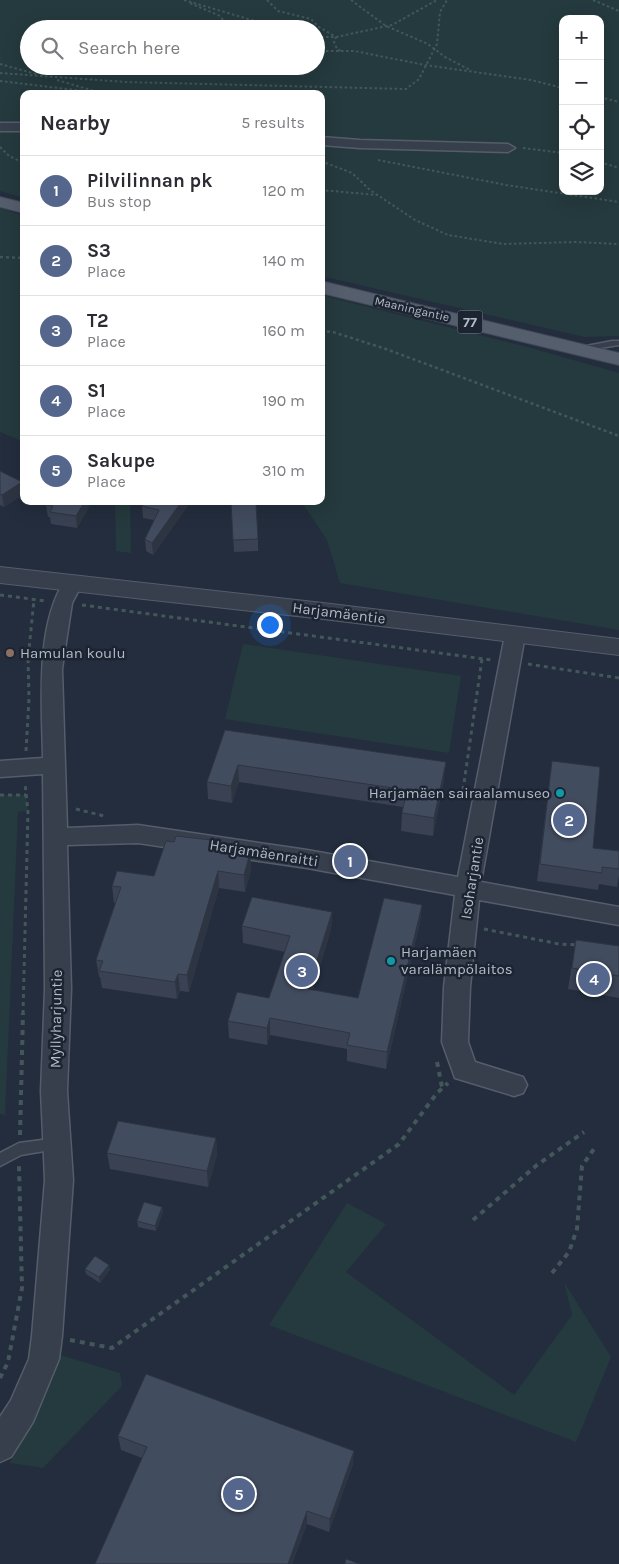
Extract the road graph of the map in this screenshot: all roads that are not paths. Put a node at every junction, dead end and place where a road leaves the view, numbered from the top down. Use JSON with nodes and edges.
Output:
{"nodes":[{"id":1,"x":0,"y":127,"type":"edge"},
{"id":2,"x":20,"y":127,"type":"edge"},
{"id":3,"x":325,"y":141,"type":"edge"},
{"id":4,"x":508,"y":148,"type":"road end"},
{"id":5,"x":0,"y":202,"type":"edge"},
{"id":6,"x":20,"y":207,"type":"edge"},
{"id":7,"x":325,"y":288,"type":"edge"},
{"id":8,"x":619,"y":343,"type":"edge"},
{"id":9,"x":581,"y":349,"type":"junction"},
{"id":10,"x":619,"y":359,"type":"edge"},
{"id":11,"x":0,"y":575,"type":"edge"},
{"id":12,"x":67,"y":593,"type":"junction"},
{"id":13,"x":515,"y":635,"type":"junction"},
{"id":14,"x":619,"y":648,"type":"edge"},
{"id":15,"x":55,"y":765,"type":"junction"},
{"id":16,"x":0,"y":770,"type":"edge"},
{"id":17,"x":56,"y":837,"type":"junction"},
{"id":18,"x":468,"y":887,"type":"junction"},
{"id":19,"x":619,"y":916,"type":"edge"},
{"id":20,"x":514,"y":1085,"type":"dead end"},
{"id":21,"x":57,"y":1144,"type":"junction"},
{"id":22,"x":0,"y":1160,"type":"edge"},
{"id":23,"x":0,"y":1446,"type":"edge"}],
"edges":[{"from":1,"to":2,"type":"street"},
{"from":3,"to":4,"type":"street"},
{"from":5,"to":6,"type":"main road"},
{"from":7,"to":9,"type":"main road","name":"Maaningantie","number":"77"},
{"from":8,"to":9,"type":"lane"},
{"from":9,"to":10,"type":"main road","name":"Maaningantie","number":"77"},
{"from":11,"to":12,"type":"street","name":"Harjamäentie"},
{"from":12,"to":13,"type":"street","name":"Harjamäentie"},
{"from":12,"to":15,"type":"street","name":"Myllyharjuntie"},
{"from":13,"to":14,"type":"street","name":"Harjamäentie"},
{"from":13,"to":18,"type":"street","name":"Isoharjantie"},
{"from":15,"to":16,"type":"street"},
{"from":15,"to":17,"type":"street","name":"Myllyharjuntie"},
{"from":17,"to":18,"type":"street","name":"Harjamäenraitti"},
{"from":17,"to":21,"type":"street","name":"Myllyharjuntie"},
{"from":18,"to":19,"type":"street","name":"Harjamäenraitti"},
{"from":18,"to":20,"type":"street","name":"Isoharjantie"},
{"from":21,"to":22,"type":"lane"},
{"from":21,"to":23,"type":"street","name":"Myllyharjuntie"}]}
